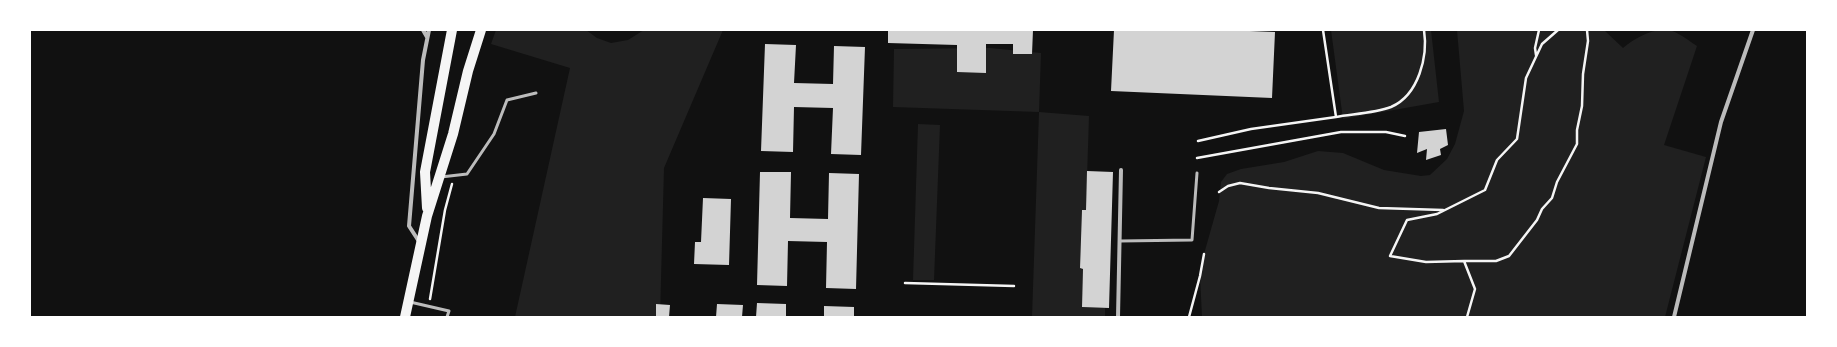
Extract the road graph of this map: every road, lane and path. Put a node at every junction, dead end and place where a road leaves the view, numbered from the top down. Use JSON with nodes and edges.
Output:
{"nodes":[{"id":1,"x":423,"y":30,"type":"edge"},
{"id":2,"x":429,"y":30,"type":"edge"},
{"id":3,"x":452,"y":30,"type":"edge"},
{"id":4,"x":480,"y":30,"type":"edge"},
{"id":5,"x":1323,"y":30,"type":"edge"},
{"id":6,"x":1424,"y":30,"type":"edge"},
{"id":7,"x":1539,"y":30,"type":"edge"},
{"id":8,"x":1558,"y":30,"type":"edge"},
{"id":9,"x":1587,"y":30,"type":"edge"},
{"id":10,"x":1753,"y":30,"type":"edge"},
{"id":11,"x":427,"y":37,"type":"junction"},
{"id":12,"x":1536,"y":56,"type":"junction"},
{"id":13,"x":536,"y":93,"type":"dead end"},
{"id":14,"x":1336,"y":117,"type":"junction"},
{"id":15,"x":1405,"y":136,"type":"dead end"},
{"id":16,"x":1198,"y":141,"type":"dead end"},
{"id":17,"x":1197,"y":158,"type":"dead end"},
{"id":18,"x":1121,"y":170,"type":"dead end"},
{"id":19,"x":1197,"y":173,"type":"dead end"},
{"id":20,"x":439,"y":177,"type":"junction"},
{"id":21,"x":1219,"y":192,"type":"dead end"},
{"id":22,"x":1444,"y":210,"type":"junction"},
{"id":23,"x":427,"y":216,"type":"junction"},
{"id":24,"x":1120,"y":241,"type":"junction"},
{"id":25,"x":421,"y":245,"type":"junction"},
{"id":26,"x":1204,"y":254,"type":"dead end"},
{"id":27,"x":1464,"y":261,"type":"junction"},
{"id":28,"x":905,"y":283,"type":"dead end"},
{"id":29,"x":1014,"y":286,"type":"dead end"},
{"id":30,"x":409,"y":302,"type":"junction"},
{"id":31,"x":405,"y":317,"type":"edge"},
{"id":32,"x":447,"y":317,"type":"edge"},
{"id":33,"x":1118,"y":317,"type":"edge"},
{"id":34,"x":1189,"y":317,"type":"edge"},
{"id":35,"x":1467,"y":317,"type":"edge"},
{"id":36,"x":1674,"y":317,"type":"edge"}],
"edges":[{"from":1,"to":11,"type":"street"},
{"from":2,"to":11,"type":"street"},
{"from":3,"to":23,"type":"main road"},
{"from":4,"to":20,"type":"main road"},
{"from":5,"to":14,"type":"path"},
{"from":6,"to":14,"type":"path"},
{"from":7,"to":12,"type":"path"},
{"from":8,"to":12,"type":"path"},
{"from":9,"to":27,"type":"path"},
{"from":10,"to":36,"type":"street"},
{"from":11,"to":25,"type":"street"},
{"from":12,"to":22,"type":"path"},
{"from":13,"to":20,"type":"lane"},
{"from":14,"to":16,"type":"path"},
{"from":15,"to":17,"type":"path"},
{"from":18,"to":24,"type":"street"},
{"from":19,"to":24,"type":"lane"},
{"from":20,"to":23,"type":"main road"},
{"from":21,"to":22,"type":"path"},
{"from":22,"to":27,"type":"path"},
{"from":23,"to":25,"type":"main road"},
{"from":24,"to":33,"type":"street"},
{"from":25,"to":30,"type":"main road"},
{"from":26,"to":34,"type":"path"},
{"from":27,"to":35,"type":"path"},
{"from":28,"to":29,"type":"path"},
{"from":30,"to":31,"type":"main road"},
{"from":30,"to":32,"type":"lane"}]}
